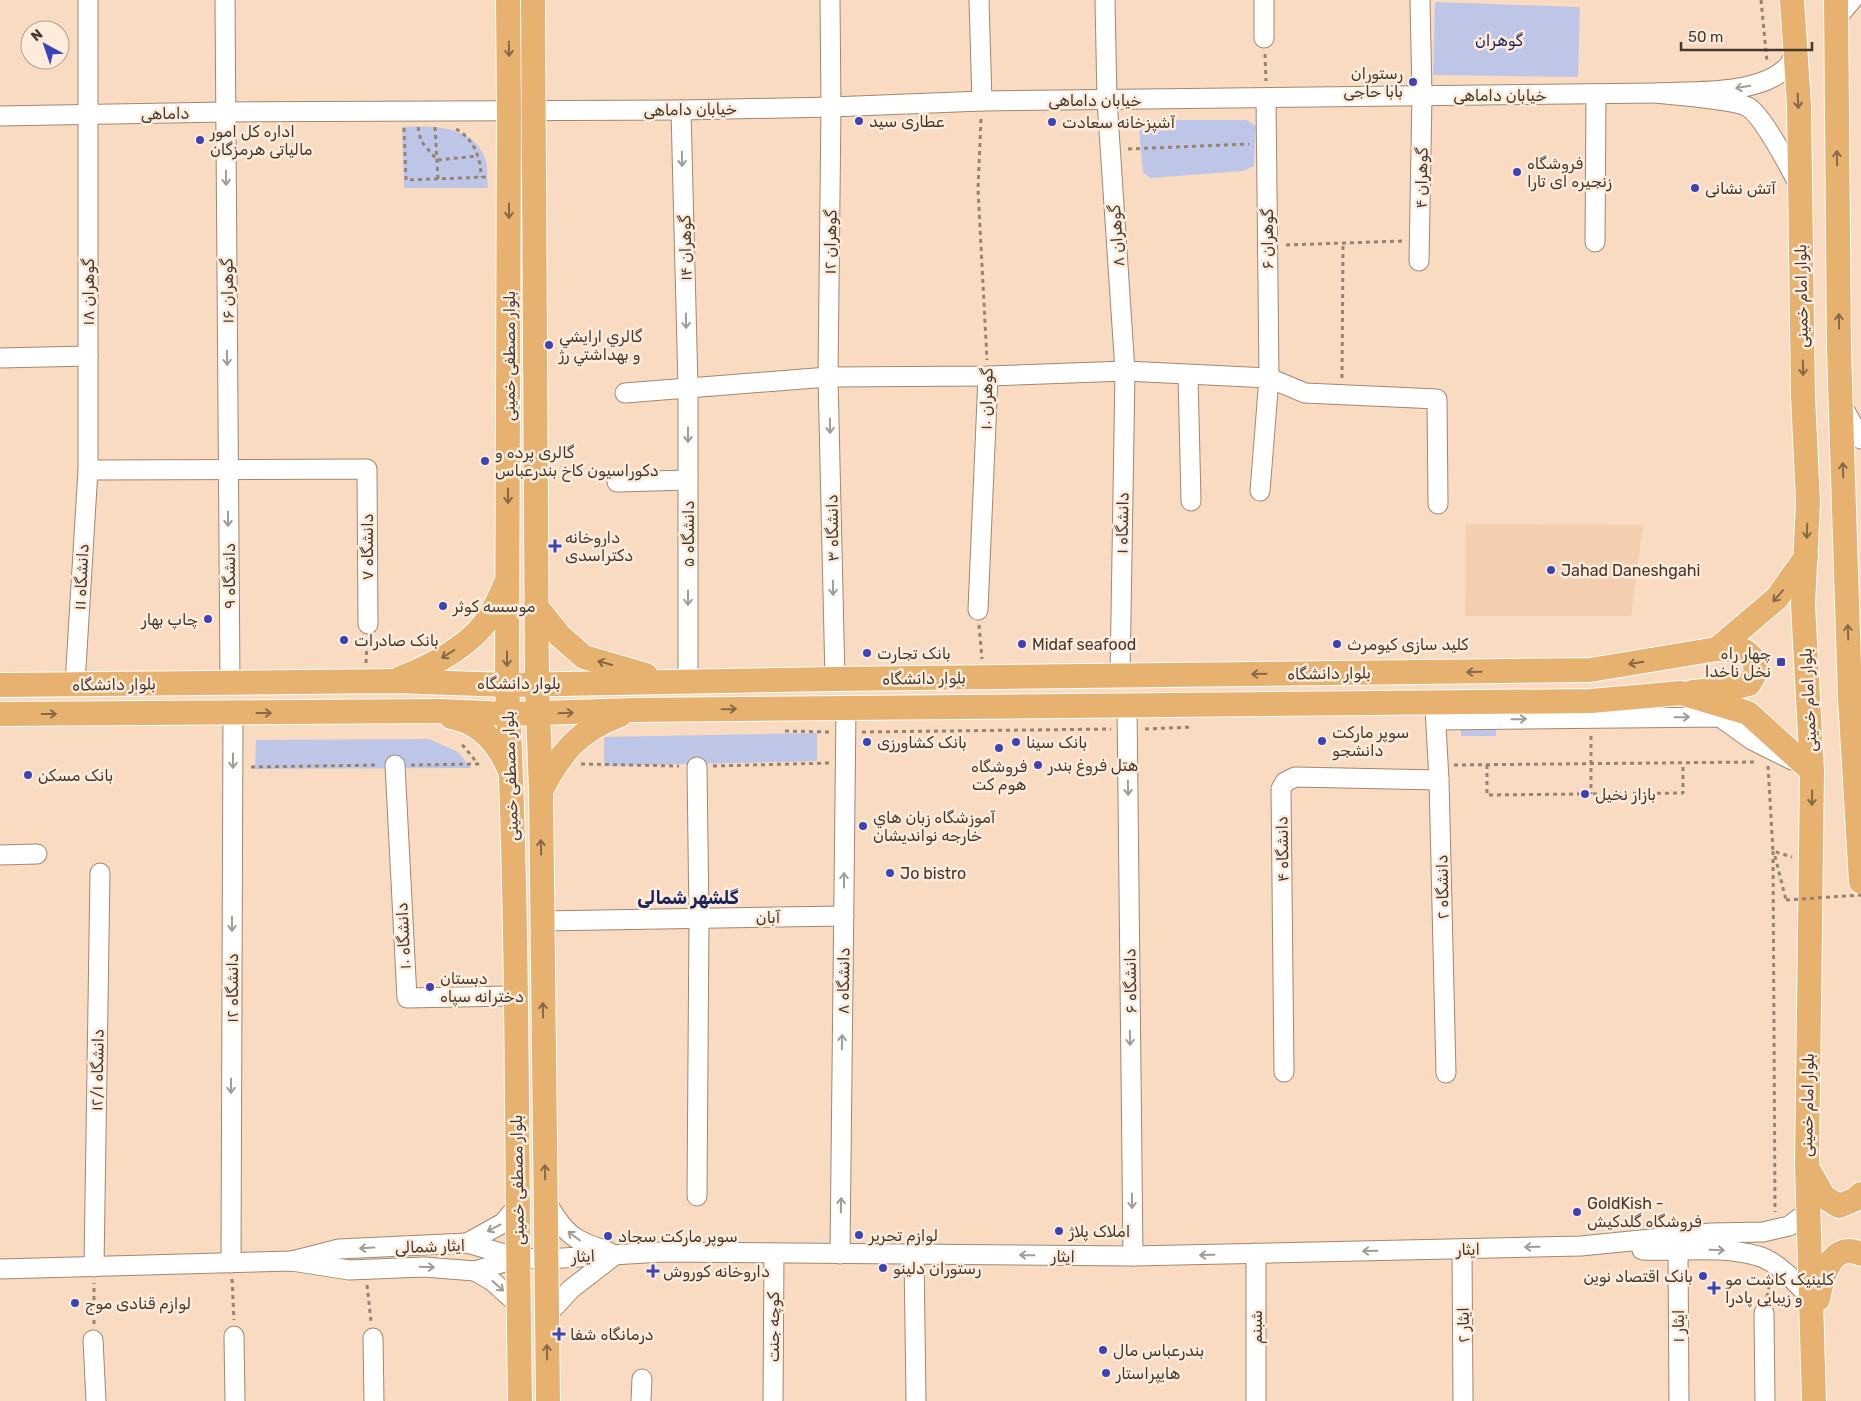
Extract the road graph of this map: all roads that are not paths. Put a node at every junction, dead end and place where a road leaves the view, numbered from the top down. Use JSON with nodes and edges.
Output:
{"nodes":[{"id":1,"x":88,"y":0,"type":"edge"},
{"id":2,"x":225,"y":0,"type":"edge"},
{"id":3,"x":508,"y":0,"type":"edge"},
{"id":4,"x":533,"y":0,"type":"edge"},
{"id":5,"x":830,"y":0,"type":"edge"},
{"id":6,"x":979,"y":0,"type":"edge"},
{"id":7,"x":1106,"y":0,"type":"edge"},
{"id":8,"x":1264,"y":0,"type":"edge"},
{"id":9,"x":1420,"y":0,"type":"edge"},
{"id":10,"x":1792,"y":0,"type":"edge"},
{"id":11,"x":1852,"y":0,"type":"edge"},
{"id":12,"x":1836,"y":9,"type":"edge"},
{"id":13,"x":1264,"y":38,"type":"road end"},
{"id":14,"x":1795,"y":52,"type":"junction"},
{"id":15,"x":1656,"y":93,"type":"junction"},
{"id":16,"x":1596,"y":94,"type":"junction"},
{"id":17,"x":1422,"y":95,"type":"junction"},
{"id":18,"x":1266,"y":99,"type":"junction"},
{"id":19,"x":1107,"y":100,"type":"junction"},
{"id":20,"x":982,"y":101,"type":"junction"},
{"id":21,"x":831,"y":107,"type":"junction"},
{"id":22,"x":509,"y":110,"type":"junction"},
{"id":23,"x":681,"y":110,"type":"junction"},
{"id":24,"x":533,"y":111,"type":"junction"},
{"id":25,"x":225,"y":112,"type":"junction"},
{"id":26,"x":88,"y":114,"type":"junction"},
{"id":27,"x":0,"y":116,"type":"edge"},
{"id":28,"x":1799,"y":185,"type":"junction"},
{"id":29,"x":1595,"y":242,"type":"dead end"},
{"id":30,"x":1419,"y":261,"type":"dead end"},
{"id":31,"x":88,"y":356,"type":"junction"},
{"id":32,"x":0,"y":358,"type":"edge"},
{"id":33,"x":1124,"y":371,"type":"junction"},
{"id":34,"x":1188,"y":374,"type":"junction"},
{"id":35,"x":988,"y":376,"type":"junction"},
{"id":36,"x":828,"y":377,"type":"junction"},
{"id":37,"x":1269,"y":378,"type":"junction"},
{"id":38,"x":688,"y":387,"type":"junction"},
{"id":39,"x":625,"y":393,"type":"dead end"},
{"id":40,"x":1841,"y":404,"type":"junction"},
{"id":41,"x":1861,"y":439,"type":"edge"},
{"id":42,"x":88,"y":470,"type":"junction"},
{"id":43,"x":228,"y":470,"type":"junction"},
{"id":44,"x":688,"y":480,"type":"junction"},
{"id":45,"x":618,"y":482,"type":"dead end"},
{"id":46,"x":1260,"y":491,"type":"dead end"},
{"id":47,"x":1191,"y":501,"type":"dead end"},
{"id":48,"x":1438,"y":504,"type":"dead end"},
{"id":49,"x":1806,"y":557,"type":"junction"},
{"id":50,"x":508,"y":576,"type":"junction"},
{"id":51,"x":536,"y":606,"type":"junction"},
{"id":52,"x":978,"y":610,"type":"road end"},
{"id":53,"x":368,"y":624,"type":"road end"},
{"id":54,"x":1717,"y":649,"type":"junction"},
{"id":55,"x":1861,"y":667,"type":"edge"},
{"id":56,"x":1120,"y":676,"type":"junction"},
{"id":57,"x":835,"y":679,"type":"junction"},
{"id":58,"x":393,"y":681,"type":"junction"},
{"id":59,"x":678,"y":681,"type":"junction"},
{"id":60,"x":230,"y":683,"type":"junction"},
{"id":61,"x":75,"y":684,"type":"junction"},
{"id":62,"x":537,"y":684,"type":"junction"},
{"id":63,"x":0,"y":685,"type":"edge"},
{"id":64,"x":507,"y":685,"type":"junction"},
{"id":65,"x":1682,"y":693,"type":"junction"},
{"id":66,"x":1850,"y":698,"type":"junction"},
{"id":67,"x":1127,"y":705,"type":"junction"},
{"id":68,"x":846,"y":708,"type":"junction"},
{"id":69,"x":630,"y":711,"type":"junction"},
{"id":70,"x":1435,"y":711,"type":"junction"},
{"id":71,"x":417,"y":712,"type":"junction"},
{"id":72,"x":232,"y":713,"type":"junction"},
{"id":73,"x":538,"y":713,"type":"junction"},
{"id":74,"x":0,"y":714,"type":"edge"},
{"id":75,"x":509,"y":714,"type":"junction"},
{"id":76,"x":395,"y":765,"type":"road end"},
{"id":77,"x":697,"y":767,"type":"dead end"},
{"id":78,"x":1812,"y":771,"type":"junction"},
{"id":79,"x":1439,"y":773,"type":"junction"},
{"id":80,"x":511,"y":776,"type":"junction"},
{"id":81,"x":541,"y":790,"type":"junction"},
{"id":82,"x":37,"y":854,"type":"dead end"},
{"id":83,"x":0,"y":855,"type":"edge"},
{"id":84,"x":100,"y":873,"type":"dead end"},
{"id":85,"x":1861,"y":882,"type":"edge"},
{"id":86,"x":844,"y":916,"type":"junction"},
{"id":87,"x":699,"y":918,"type":"junction"},
{"id":88,"x":542,"y":921,"type":"junction"},
{"id":89,"x":516,"y":996,"type":"junction"},
{"id":90,"x":1284,"y":1072,"type":"dead end"},
{"id":91,"x":1446,"y":1073,"type":"dead end"},
{"id":92,"x":1807,"y":1165,"type":"junction"},
{"id":93,"x":1861,"y":1194,"type":"edge"},
{"id":94,"x":697,"y":1196,"type":"dead end"},
{"id":95,"x":545,"y":1200,"type":"junction"},
{"id":96,"x":517,"y":1207,"type":"junction"},
{"id":97,"x":1808,"y":1212,"type":"junction"},
{"id":98,"x":467,"y":1243,"type":"junction"},
{"id":99,"x":1581,"y":1246,"type":"junction"},
{"id":100,"x":1462,"y":1249,"type":"junction"},
{"id":101,"x":1678,"y":1251,"type":"junction"},
{"id":102,"x":774,"y":1253,"type":"junction"},
{"id":103,"x":615,"y":1254,"type":"junction"},
{"id":104,"x":840,"y":1254,"type":"junction"},
{"id":105,"x":914,"y":1254,"type":"junction"},
{"id":106,"x":1256,"y":1254,"type":"junction"},
{"id":107,"x":1861,"y":1254,"type":"edge"},
{"id":108,"x":1133,"y":1256,"type":"junction"},
{"id":109,"x":518,"y":1258,"type":"junction"},
{"id":110,"x":546,"y":1258,"type":"junction"},
{"id":111,"x":292,"y":1262,"type":"junction"},
{"id":112,"x":231,"y":1263,"type":"junction"},
{"id":113,"x":94,"y":1267,"type":"junction"},
{"id":114,"x":0,"y":1269,"type":"edge"},
{"id":115,"x":474,"y":1271,"type":"junction"},
{"id":116,"x":1811,"y":1299,"type":"junction"},
{"id":117,"x":519,"y":1305,"type":"junction"},
{"id":118,"x":1764,"y":1313,"type":"road end"},
{"id":119,"x":547,"y":1315,"type":"junction"},
{"id":120,"x":1812,"y":1326,"type":"junction"},
{"id":121,"x":234,"y":1336,"type":"road end"},
{"id":122,"x":373,"y":1338,"type":"road end"},
{"id":123,"x":94,"y":1340,"type":"road end"},
{"id":124,"x":642,"y":1379,"type":"dead end"},
{"id":125,"x":96,"y":1401,"type":"edge"},
{"id":126,"x":235,"y":1401,"type":"edge"},
{"id":127,"x":374,"y":1401,"type":"edge"},
{"id":128,"x":520,"y":1401,"type":"edge"},
{"id":129,"x":548,"y":1401,"type":"edge"},
{"id":130,"x":642,"y":1401,"type":"edge"},
{"id":131,"x":773,"y":1401,"type":"edge"},
{"id":132,"x":916,"y":1401,"type":"edge"},
{"id":133,"x":1256,"y":1401,"type":"edge"},
{"id":134,"x":1464,"y":1401,"type":"edge"},
{"id":135,"x":1679,"y":1401,"type":"edge"},
{"id":136,"x":1764,"y":1401,"type":"edge"},
{"id":137,"x":1814,"y":1401,"type":"edge"}],
"edges":[{"from":1,"to":26,"type":"street","name":"گوهران ۱۸"},
{"from":2,"to":25,"type":"street","name":"گوهران ۱۶"},
{"from":3,"to":22,"type":"main road","name":"بلوار مصطفی خمینی","one_way":true},
{"from":4,"to":24,"type":"main road","name":"بلوار مصطفی خمینی"},
{"from":5,"to":21,"type":"street","name":"گوهران ۱۲"},
{"from":6,"to":20,"type":"street"},
{"from":7,"to":19,"type":"street","name":"گوهران ۸"},
{"from":8,"to":13,"type":"street"},
{"from":9,"to":17,"type":"street","name":"گوهران ۴"},
{"from":10,"to":14,"type":"main road","name":"بلوار امام خمینی"},
{"from":11,"to":12,"type":"street"},
{"from":40,"to":12,"type":"main road","one_way":true},
{"from":14,"to":15,"type":"street","name":"خیابان داماهی","one_way":true},
{"from":14,"to":28,"type":"main road","name":"بلوار امام خمینی","one_way":true},
{"from":15,"to":16,"type":"street","name":"خیابان داماهی"},
{"from":15,"to":28,"type":"street","name":"خیابان داماهی"},
{"from":16,"to":17,"type":"street","name":"خیابان داماهی"},
{"from":16,"to":29,"type":"street"},
{"from":17,"to":18,"type":"street","name":"خیابان داماهی"},
{"from":17,"to":30,"type":"street","name":"گوهران ۴"},
{"from":18,"to":19,"type":"street","name":"خیابان داماهی"},
{"from":18,"to":37,"type":"street","name":"گوهران ۶"},
{"from":19,"to":20,"type":"street","name":"خیابان داماهی"},
{"from":19,"to":33,"type":"street","name":"گوهران ۸"},
{"from":20,"to":21,"type":"street","name":"خیابان داماهی"},
{"from":21,"to":23,"type":"street","name":"خیابان داماهی"},
{"from":21,"to":36,"type":"street","name":"گوهران ۱۲"},
{"from":22,"to":24,"type":"street","name":"خیابان داماهی"},
{"from":22,"to":25,"type":"street","name":"داماهی"},
{"from":22,"to":50,"type":"main road","name":"بلوار مصطفی خمینی","one_way":true},
{"from":23,"to":24,"type":"street","name":"خیابان داماهی"},
{"from":23,"to":38,"type":"street","name":"گوهران ۱۴","one_way":true},
{"from":24,"to":51,"type":"main road","name":"بلوار مصطفی خمینی"},
{"from":25,"to":26,"type":"street","name":"داماهی"},
{"from":25,"to":43,"type":"street","name":"گوهران ۱۶","one_way":true},
{"from":26,"to":27,"type":"street","name":"داماهی"},
{"from":26,"to":31,"type":"street","name":"گوهران ۱۸"},
{"from":28,"to":49,"type":"main road","name":"بلوار امام خمینی","one_way":true},
{"from":31,"to":32,"type":"street"},
{"from":31,"to":42,"type":"street","name":"گوهران ۱۸"},
{"from":33,"to":34,"type":"street"},
{"from":33,"to":35,"type":"street"},
{"from":33,"to":56,"type":"street","name":"دانشگاه ۱"},
{"from":34,"to":37,"type":"street"},
{"from":34,"to":47,"type":"street"},
{"from":35,"to":36,"type":"street"},
{"from":35,"to":52,"type":"street","name":"گوهران ۱۰"},
{"from":36,"to":38,"type":"street"},
{"from":36,"to":57,"type":"street","name":"دانشگاه ۳","one_way":true},
{"from":37,"to":46,"type":"street","name":"گوهران ۶"},
{"from":37,"to":48,"type":"street"},
{"from":38,"to":39,"type":"street"},
{"from":38,"to":44,"type":"street","name":"دانشگاه ۵","one_way":true},
{"from":40,"to":41,"type":"street"},
{"from":66,"to":40,"type":"main road","one_way":true},
{"from":42,"to":43,"type":"street"},
{"from":42,"to":61,"type":"street","name":"دانشگاه ۱۱"},
{"from":43,"to":53,"type":"street","name":"دانشگاه ۷"},
{"from":43,"to":60,"type":"street","name":"دانشگاه ۹","one_way":true},
{"from":44,"to":45,"type":"street"},
{"from":44,"to":59,"type":"street","name":"دانشگاه ۵","one_way":true},
{"from":49,"to":54,"type":"main road","one_way":true},
{"from":49,"to":78,"type":"main road","name":"بلوار امام خمینی"},
{"from":50,"to":58,"type":"main road","one_way":true},
{"from":50,"to":64,"type":"main road","name":"بلوار مصطفی خمینی","one_way":true},
{"from":59,"to":51,"type":"main road","one_way":true},
{"from":51,"to":62,"type":"main road","name":"بلوار مصطفی خمینی"},
{"from":54,"to":56,"type":"main road","name":"بلوار دانشگاه","one_way":true},
{"from":54,"to":65,"type":"main road","name":"بلوار دانشگاه"},
{"from":55,"to":66,"type":"street"},
{"from":56,"to":57,"type":"main road","name":"بلوار دانشگاه"},
{"from":57,"to":59,"type":"main road","name":"بلوار دانشگاه"},
{"from":58,"to":60,"type":"main road","name":"بلوار دانشگاه"},
{"from":58,"to":64,"type":"main road","name":"بلوار دانشگاه"},
{"from":59,"to":62,"type":"main road","name":"بلوار دانشگاه"},
{"from":60,"to":61,"type":"main road","name":"بلوار دانشگاه"},
{"from":61,"to":63,"type":"main road","name":"بلوار دانشگاه"},
{"from":62,"to":64,"type":"main road","name":"بلوار دانشگاه"},
{"from":62,"to":73,"type":"main road","name":"بلوار مصطفی خمینی"},
{"from":64,"to":75,"type":"main road","name":"بلوار مصطفی خمینی"},
{"from":65,"to":70,"type":"main road","name":"بلوار دانشگاه"},
{"from":65,"to":78,"type":"main road","name":"بلوار دانشگاه"},
{"from":66,"to":85,"type":"main road"},
{"from":67,"to":68,"type":"main road","name":"بلوار دانشگاه"},
{"from":67,"to":70,"type":"main road","name":"بلوار دانشگاه"},
{"from":67,"to":108,"type":"street","name":"دانشگاه ۶","one_way":true},
{"from":69,"to":68,"type":"main road","name":"بلوار دانشگاه","one_way":true},
{"from":86,"to":68,"type":"street","name":"دانشگاه ۸","one_way":true},
{"from":73,"to":69,"type":"main road","name":"بلوار دانشگاه","one_way":true},
{"from":69,"to":81,"type":"main road"},
{"from":70,"to":78,"type":"street","one_way":true},
{"from":70,"to":79,"type":"street","name":"دانشگاه ۲"},
{"from":72,"to":71,"type":"main road","name":"بلوار دانشگاه","one_way":true},
{"from":71,"to":75,"type":"main road","name":"بلوار دانشگاه"},
{"from":71,"to":80,"type":"main road"},
{"from":74,"to":72,"type":"main road","name":"بلوار دانشگاه","one_way":true},
{"from":72,"to":112,"type":"street","name":"دانشگاه ۱۲","one_way":true},
{"from":73,"to":75,"type":"main road","name":"بلوار دانشگاه"},
{"from":73,"to":81,"type":"main road","name":"بلوار مصطفی خمینی"},
{"from":75,"to":80,"type":"main road","name":"بلوار مصطفی خمینی"},
{"from":76,"to":89,"type":"street","name":"دانشگاه ۱۰"},
{"from":77,"to":87,"type":"street"},
{"from":78,"to":92,"type":"main road","name":"بلوار امام خمینی","one_way":true},
{"from":79,"to":90,"type":"street","name":"دانشگاه ۴"},
{"from":79,"to":91,"type":"street","name":"دانشگاه ۲"},
{"from":80,"to":89,"type":"main road","name":"بلوار مصطفی خمینی"},
{"from":88,"to":81,"type":"main road","name":"بلوار مصطفی خمینی","one_way":true},
{"from":82,"to":83,"type":"street"},
{"from":84,"to":113,"type":"street","name":"دانشگاه ۱۲/۱"},
{"from":86,"to":87,"type":"street","name":"آبان"},
{"from":104,"to":86,"type":"street","name":"دانشگاه ۸","one_way":true},
{"from":87,"to":88,"type":"street","name":"آبان"},
{"from":87,"to":94,"type":"street"},
{"from":95,"to":88,"type":"main road","name":"بلوار مصطفی خمینی","one_way":true},
{"from":89,"to":96,"type":"main road","name":"بلوار مصطفی خمینی"},
{"from":92,"to":93,"type":"main road"},
{"from":92,"to":97,"type":"main road","name":"بلوار امام خمینی"},
{"from":103,"to":95,"type":"street","one_way":true},
{"from":95,"to":110,"type":"main road","name":"بلوار مصطفی خمینی"},
{"from":96,"to":98,"type":"street","one_way":true},
{"from":96,"to":109,"type":"main road","name":"بلوار مصطفی خمینی"},
{"from":97,"to":99,"type":"street","name":"ایثار"},
{"from":97,"to":116,"type":"main road","name":"بلوار امام خمینی"},
{"from":98,"to":109,"type":"street","name":"ایثار شمالی"},
{"from":98,"to":111,"type":"street","name":"ایثار شمالی","one_way":true},
{"from":99,"to":100,"type":"street","name":"ایثار","one_way":true},
{"from":99,"to":101,"type":"street","name":"ایثار"},
{"from":100,"to":106,"type":"street","name":"ایثار","one_way":true},
{"from":100,"to":134,"type":"street","name":"ایثار ۲"},
{"from":101,"to":116,"type":"street","name":"ایثار","one_way":true},
{"from":101,"to":135,"type":"street","name":"ایثار ۱"},
{"from":102,"to":103,"type":"street","name":"ایثار"},
{"from":102,"to":104,"type":"street","name":"ایثار"},
{"from":102,"to":131,"type":"street","name":"کوچه جنت"},
{"from":103,"to":110,"type":"street","name":"ایثار"},
{"from":103,"to":119,"type":"street"},
{"from":104,"to":105,"type":"street","name":"ایثار"},
{"from":108,"to":105,"type":"street","name":"ایثار","one_way":true},
{"from":105,"to":132,"type":"street"},
{"from":106,"to":108,"type":"street","name":"ایثار","one_way":true},
{"from":106,"to":133,"type":"street","name":"شبنم"},
{"from":107,"to":120,"type":"main road"},
{"from":109,"to":110,"type":"street","name":"ایثار"},
{"from":109,"to":115,"type":"street","name":"ایثار شمالی"},
{"from":109,"to":117,"type":"main road","name":"بلوار مصطفی خمینی"},
{"from":110,"to":119,"type":"main road","name":"بلوار مصطفی خمینی"},
{"from":111,"to":112,"type":"street","name":"ایثار شمالی"},
{"from":111,"to":115,"type":"street","name":"ایثار شمالی","one_way":true},
{"from":112,"to":113,"type":"street","name":"ایثار شمالی"},
{"from":113,"to":114,"type":"street","name":"ایثار شمالی"},
{"from":115,"to":117,"type":"street","one_way":true},
{"from":116,"to":120,"type":"main road","name":"بلوار امام خمینی"},
{"from":117,"to":128,"type":"main road","name":"بلوار مصطفی خمینی"},
{"from":118,"to":136,"type":"street"},
{"from":129,"to":119,"type":"main road","name":"بلوار مصطفی خمینی","one_way":true},
{"from":120,"to":137,"type":"main road","name":"بلوار امام خمینی"},
{"from":121,"to":126,"type":"street"},
{"from":122,"to":127,"type":"street"},
{"from":123,"to":125,"type":"street"},
{"from":124,"to":130,"type":"street"}]}
